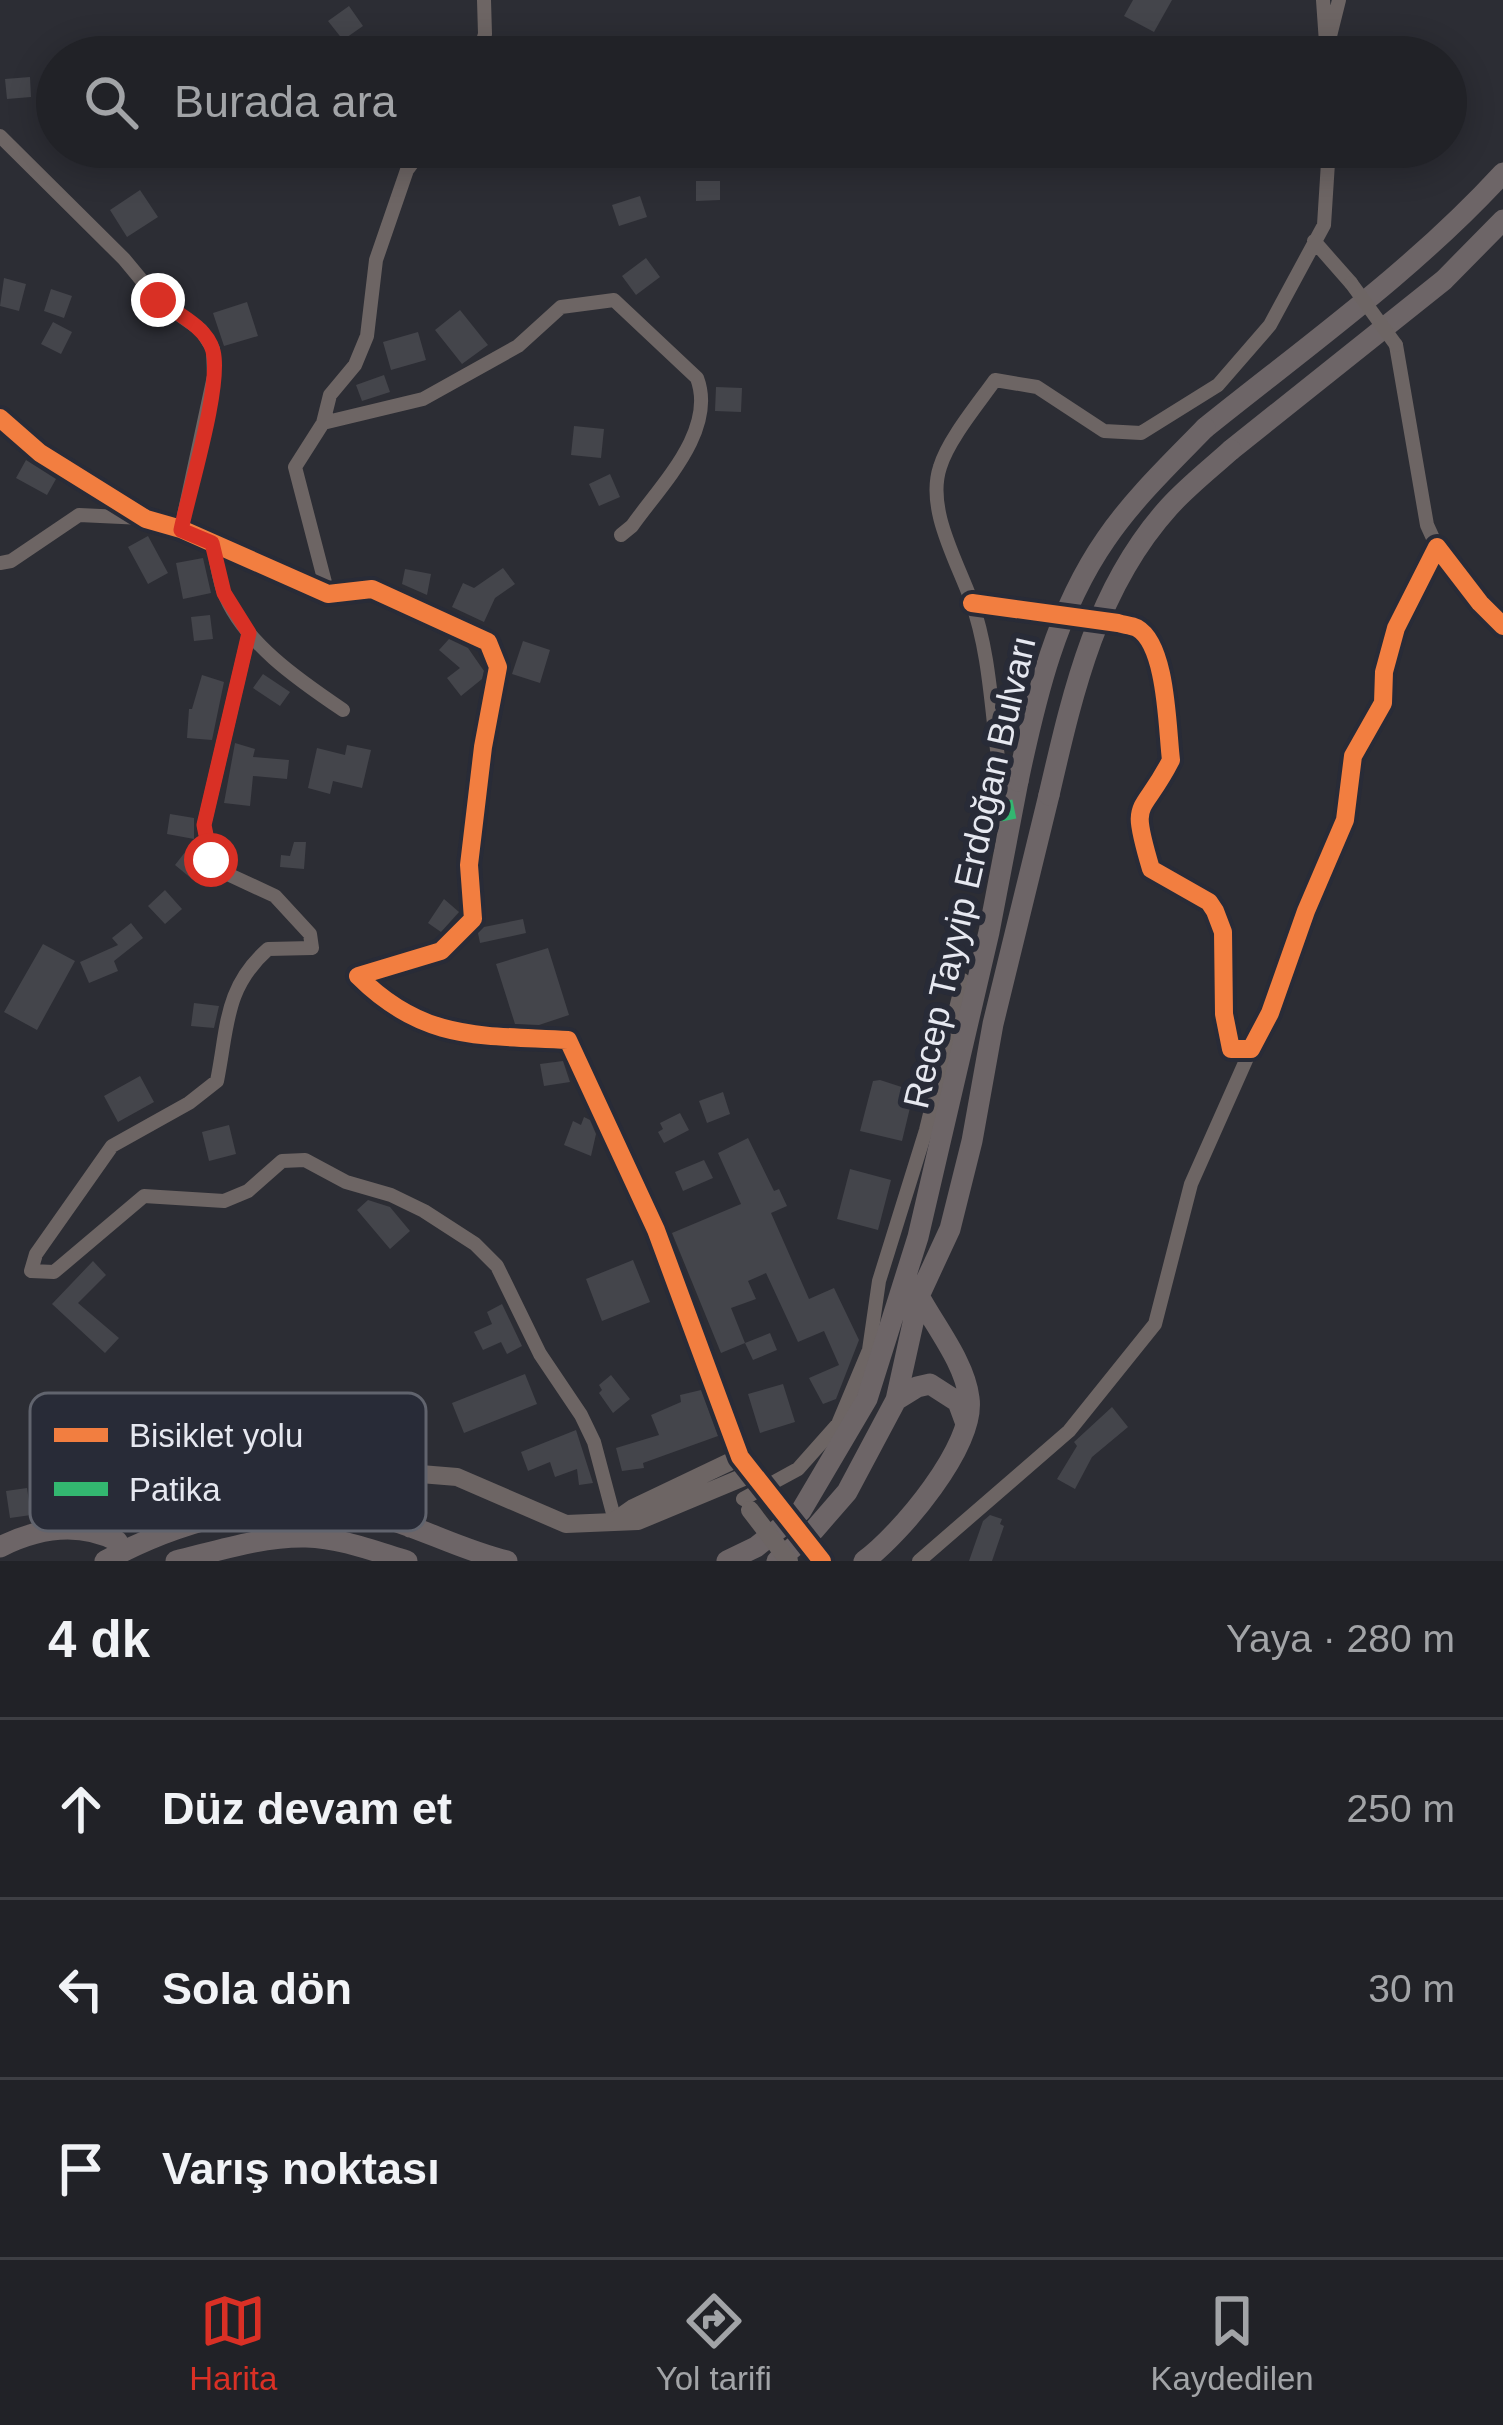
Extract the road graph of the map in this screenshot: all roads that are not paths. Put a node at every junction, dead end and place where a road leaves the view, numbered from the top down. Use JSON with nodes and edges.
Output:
{"nodes":[{"id":1,"x":484,"y":0,"type":"edge"},
{"id":2,"x":1323,"y":0,"type":"edge"},
{"id":3,"x":1339,"y":0,"type":"edge"},
{"id":4,"x":484,"y":36,"type":"edge"},
{"id":5,"x":1326,"y":36,"type":"edge"},
{"id":6,"x":1331,"y":36,"type":"edge"},
{"id":7,"x":0,"y":136,"type":"edge"},
{"id":8,"x":408,"y":168,"type":"edge"},
{"id":9,"x":1328,"y":168,"type":"edge"},
{"id":10,"x":1503,"y":172,"type":"edge"},
{"id":11,"x":1503,"y":220,"type":"edge"},
{"id":12,"x":1314,"y":241,"type":"junction"},
{"id":13,"x":0,"y":418,"type":"edge"},
{"id":14,"x":323,"y":422,"type":"junction"},
{"id":15,"x":146,"y":519,"type":"junction"},
{"id":16,"x":181,"y":530,"type":"junction"},
{"id":17,"x":621,"y":535,"type":"dead end"},
{"id":18,"x":212,"y":543,"type":"junction"},
{"id":19,"x":1437,"y":547,"type":"junction"},
{"id":20,"x":0,"y":562,"type":"edge"},
{"id":21,"x":328,"y":594,"type":"junction"},
{"id":22,"x":972,"y":603,"type":"junction"},
{"id":23,"x":1503,"y":626,"type":"edge"},
{"id":24,"x":249,"y":633,"type":"junction"},
{"id":25,"x":343,"y":710,"type":"dead end"},
{"id":26,"x":1005,"y":801,"type":"dead end"},
{"id":27,"x":963,"y":980,"type":"dead end"},
{"id":28,"x":1252,"y":1049,"type":"junction"},
{"id":29,"x":919,"y":1296,"type":"junction"},
{"id":30,"x":896,"y":1400,"type":"junction"},
{"id":31,"x":965,"y":1421,"type":"junction"},
{"id":32,"x":426,"y":1475,"type":"edge"},
{"id":33,"x":750,"y":1487,"type":"junction"},
{"id":34,"x":614,"y":1521,"type":"junction"},
{"id":35,"x":42,"y":1531,"type":"edge"},
{"id":36,"x":93,"y":1531,"type":"edge"},
{"id":37,"x":169,"y":1531,"type":"edge"},
{"id":38,"x":421,"y":1531,"type":"edge"},
{"id":39,"x":0,"y":1547,"type":"edge"},
{"id":40,"x":113,"y":1556,"type":"edge"},
{"id":41,"x":818,"y":1557,"type":"edge"},
{"id":42,"x":176,"y":1561,"type":"edge"},
{"id":43,"x":407,"y":1561,"type":"edge"},
{"id":44,"x":507,"y":1561,"type":"edge"},
{"id":45,"x":727,"y":1561,"type":"edge"},
{"id":46,"x":777,"y":1561,"type":"edge"},
{"id":47,"x":789,"y":1561,"type":"edge"},
{"id":48,"x":864,"y":1561,"type":"edge"},
{"id":49,"x":919,"y":1561,"type":"edge"}],
"edges":[{"from":1,"to":4,"type":"street"},
{"from":2,"to":5,"type":"street"},
{"from":3,"to":6,"type":"street"},
{"from":7,"to":16,"type":"street"},
{"from":8,"to":14,"type":"street"},
{"from":9,"to":12,"type":"street"},
{"from":10,"to":45,"type":"main road","name":"Recep Tayyip Erdoğan Bulvarı","bridge":true},
{"from":11,"to":29,"type":"main road","name":"Recep Tayyip Erdoğan Bulvarı","bridge":true},
{"from":12,"to":19,"type":"street","bridge":true},
{"from":12,"to":22,"type":"street"},
{"from":13,"to":15,"type":"street"},
{"from":14,"to":17,"type":"street"},
{"from":14,"to":21,"type":"street"},
{"from":15,"to":16,"type":"street"},
{"from":15,"to":20,"type":"street"},
{"from":16,"to":18,"type":"street"},
{"from":18,"to":21,"type":"street"},
{"from":18,"to":24,"type":"street"},
{"from":19,"to":23,"type":"street"},
{"from":19,"to":28,"type":"street"},
{"from":21,"to":33,"type":"street"},
{"from":22,"to":26,"type":"street"},
{"from":22,"to":28,"type":"street"},
{"from":24,"to":25,"type":"street"},
{"from":24,"to":34,"type":"street"},
{"from":27,"to":33,"type":"street"},
{"from":28,"to":49,"type":"street"},
{"from":29,"to":30,"type":"main road","name":"Recep Tayyip Erdoğan Bulvarı"},
{"from":29,"to":31,"type":"main road"},
{"from":30,"to":31,"type":"main road"},
{"from":30,"to":46,"type":"main road","name":"Recep Tayyip Erdoğan Bulvarı"},
{"from":31,"to":48,"type":"main road"},
{"from":32,"to":34,"type":"street"},
{"from":33,"to":34,"type":"street"},
{"from":33,"to":41,"type":"street","bridge":true},
{"from":33,"to":47,"type":"street","bridge":true},
{"from":35,"to":39,"type":"main road"},
{"from":36,"to":40,"type":"main road"},
{"from":37,"to":40,"type":"main road"},
{"from":38,"to":44,"type":"main road"},
{"from":42,"to":43,"type":"main road"}]}
